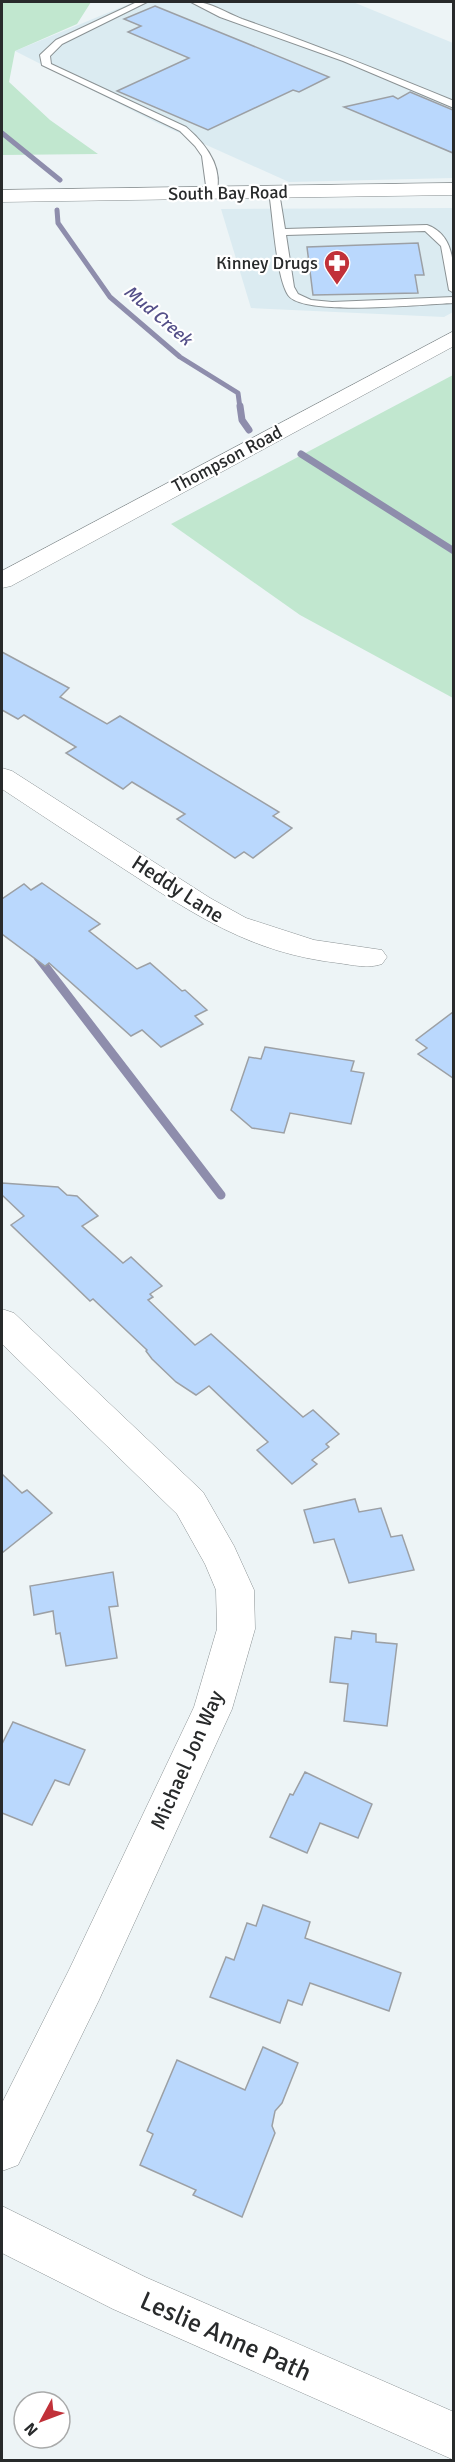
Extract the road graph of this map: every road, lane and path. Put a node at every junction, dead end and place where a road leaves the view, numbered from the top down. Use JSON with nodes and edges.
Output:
{"nodes":[{"id":1,"x":143,"y":2,"type":"edge"},
{"id":2,"x":195,"y":2,"type":"edge"},
{"id":3,"x":453,"y":105,"type":"edge"},
{"id":4,"x":453,"y":189,"type":"edge"},
{"id":5,"x":274,"y":192,"type":"junction"},
{"id":6,"x":212,"y":193,"type":"junction"},
{"id":7,"x":2,"y":196,"type":"edge"},
{"id":8,"x":280,"y":232,"type":"junction"},
{"id":9,"x":453,"y":290,"type":"edge"},
{"id":10,"x":453,"y":300,"type":"edge"},
{"id":11,"x":453,"y":337,"type":"edge"},
{"id":12,"x":2,"y":581,"type":"edge"},
{"id":13,"x":2,"y":777,"type":"edge"},
{"id":14,"x":372,"y":957,"type":"dead end"},
{"id":15,"x":2,"y":1323,"type":"edge"},
{"id":16,"x":2,"y":2149,"type":"edge"},
{"id":17,"x":2,"y":2229,"type":"edge"},
{"id":18,"x":453,"y":2437,"type":"edge"}],
"edges":[{"from":1,"to":6,"type":"lane"},
{"from":2,"to":3,"type":"lane"},
{"from":4,"to":5,"type":"street","name":"South Bay Road"},
{"from":5,"to":6,"type":"street","name":"South Bay Road"},
{"from":5,"to":8,"type":"lane"},
{"from":6,"to":7,"type":"street","name":"South Bay Road"},
{"from":8,"to":9,"type":"lane"},
{"from":8,"to":10,"type":"lane"},
{"from":11,"to":12,"type":"street","name":"Thompson Road"},
{"from":13,"to":14,"type":"street","name":"Heddy Lane"},
{"from":15,"to":16,"type":"street","name":"Michael Jon Way"},
{"from":17,"to":18,"type":"street","name":"Leslie Anne Path"}]}
